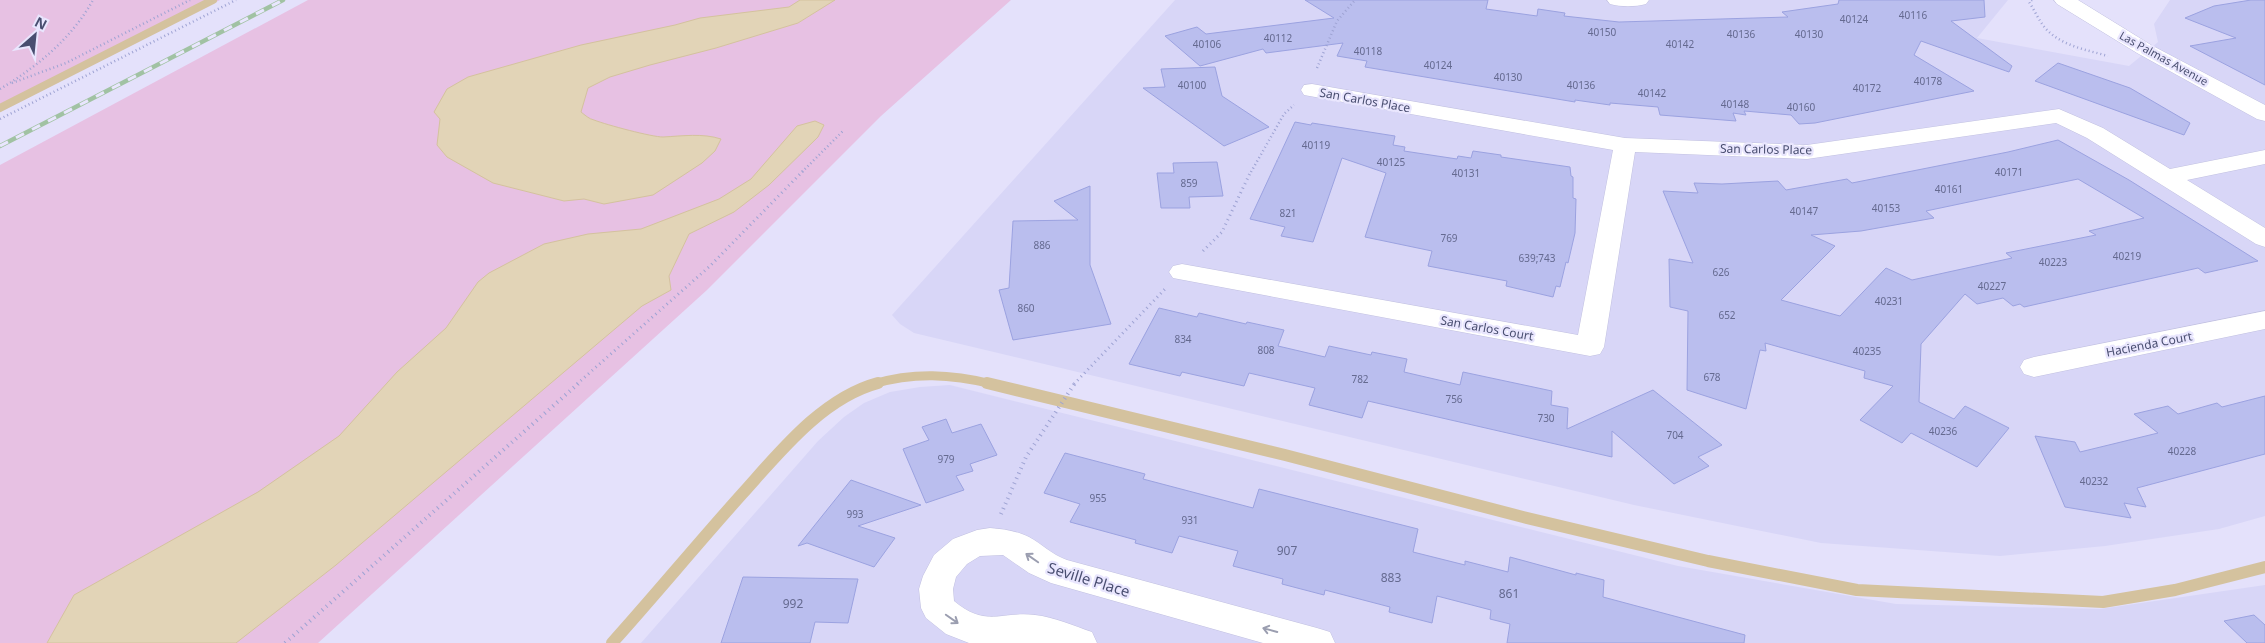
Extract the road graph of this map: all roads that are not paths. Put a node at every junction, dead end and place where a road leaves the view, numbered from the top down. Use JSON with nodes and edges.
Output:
{"nodes":[{"id":1,"x":1617,"y":0,"type":"edge"},
{"id":2,"x":1639,"y":0,"type":"edge"},
{"id":3,"x":2064,"y":0,"type":"edge"},
{"id":4,"x":1312,"y":90,"type":"road end"},
{"id":5,"x":2265,"y":114,"type":"edge"},
{"id":6,"x":1625,"y":145,"type":"junction"},
{"id":7,"x":2265,"y":157,"type":"edge"},
{"id":8,"x":2166,"y":177,"type":"junction"},
{"id":9,"x":2265,"y":238,"type":"edge"},
{"id":10,"x":1182,"y":272,"type":"road end"},
{"id":11,"x":2265,"y":320,"type":"edge"},
{"id":12,"x":2034,"y":367,"type":"dead end"},
{"id":13,"x":1079,"y":643,"type":"edge"},
{"id":14,"x":1318,"y":643,"type":"edge"}],
"edges":[{"from":1,"to":2,"type":"street"},
{"from":3,"to":5,"type":"street","name":"Las Palmas Avenue"},
{"from":4,"to":6,"type":"street","name":"San Carlos Place"},
{"from":6,"to":8,"type":"street","name":"San Carlos Place"},
{"from":6,"to":10,"type":"street","name":"San Carlos Court"},
{"from":7,"to":8,"type":"street"},
{"from":8,"to":9,"type":"street"},
{"from":11,"to":12,"type":"street","name":"Hacienda Court"},
{"from":14,"to":13,"type":"street","name":"Seville Place","one_way":true}]}
